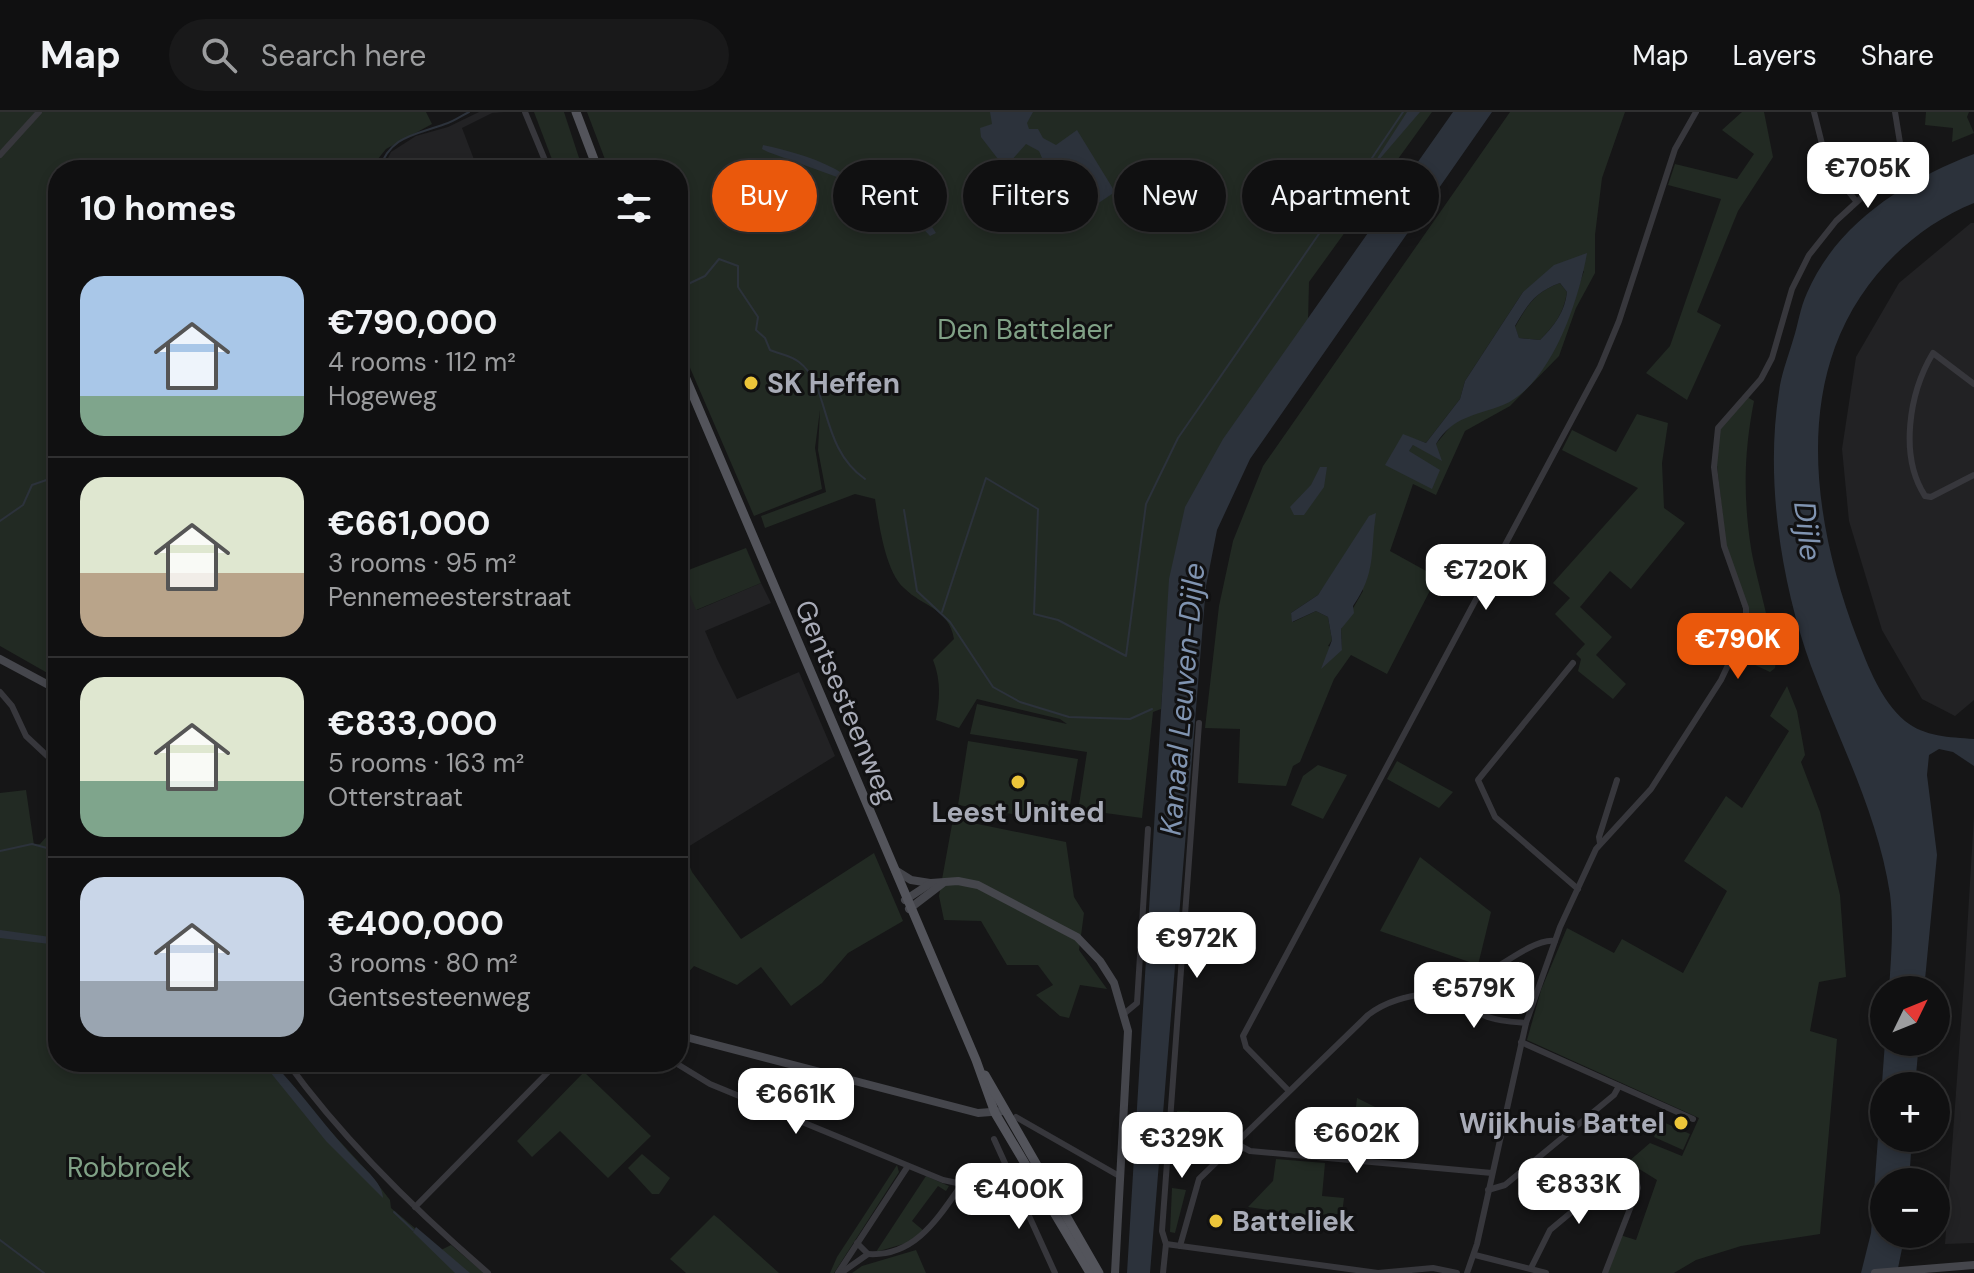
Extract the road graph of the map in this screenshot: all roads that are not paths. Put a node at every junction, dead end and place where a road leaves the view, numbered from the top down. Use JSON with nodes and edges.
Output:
{"nodes":[{"id":1,"x":39,"y":112,"type":"edge"},
{"id":2,"x":525,"y":112,"type":"edge"},
{"id":3,"x":576,"y":112,"type":"edge"},
{"id":4,"x":1696,"y":112,"type":"edge"},
{"id":5,"x":1814,"y":112,"type":"edge"},
{"id":6,"x":1895,"y":112,"type":"edge"},
{"id":7,"x":0,"y":155,"type":"edge"},
{"id":8,"x":545,"y":160,"type":"edge"},
{"id":9,"x":594,"y":160,"type":"edge"},
{"id":10,"x":1856,"y":201,"type":"junction"},
{"id":11,"x":688,"y":384,"type":"edge"},
{"id":12,"x":1974,"y":384,"type":"edge"},
{"id":13,"x":1974,"y":475,"type":"edge"},
{"id":14,"x":0,"y":659,"type":"edge"},
{"id":15,"x":1573,"y":663,"type":"dead end"},
{"id":16,"x":48,"y":685,"type":"edge"},
{"id":17,"x":0,"y":692,"type":"edge"},
{"id":18,"x":1199,"y":723,"type":"dead end"},
{"id":19,"x":48,"y":757,"type":"edge"},
{"id":20,"x":1617,"y":780,"type":"dead end"},
{"id":21,"x":1148,"y":829,"type":"dead end"},
{"id":22,"x":1600,"y":843,"type":"junction"},
{"id":23,"x":891,"y":868,"type":"junction"},
{"id":24,"x":931,"y":883,"type":"junction"},
{"id":25,"x":944,"y":883,"type":"junction"},
{"id":26,"x":1578,"y":889,"type":"junction"},
{"id":27,"x":907,"y":904,"type":"junction"},
{"id":28,"x":1555,"y":941,"type":"junction"},
{"id":29,"x":1459,"y":985,"type":"junction"},
{"id":30,"x":1125,"y":1013,"type":"junction"},
{"id":31,"x":1526,"y":1023,"type":"junction"},
{"id":32,"x":688,"y":1038,"type":"edge"},
{"id":33,"x":1521,"y":1042,"type":"junction"},
{"id":34,"x":294,"y":1072,"type":"edge"},
{"id":35,"x":548,"y":1072,"type":"edge"},
{"id":36,"x":688,"y":1072,"type":"edge"},
{"id":37,"x":1619,"y":1086,"type":"junction"},
{"id":38,"x":1289,"y":1091,"type":"junction"},
{"id":39,"x":999,"y":1112,"type":"junction"},
{"id":40,"x":1016,"y":1117,"type":"dead end"},
{"id":41,"x":1693,"y":1119,"type":"dead end"},
{"id":42,"x":994,"y":1139,"type":"dead end"},
{"id":43,"x":1235,"y":1143,"type":"junction"},
{"id":44,"x":908,"y":1166,"type":"junction"},
{"id":45,"x":1492,"y":1173,"type":"junction"},
{"id":46,"x":1010,"y":1176,"type":"junction"},
{"id":47,"x":1121,"y":1177,"type":"junction"},
{"id":48,"x":962,"y":1184,"type":"junction"},
{"id":49,"x":1488,"y":1190,"type":"junction"},
{"id":50,"x":415,"y":1207,"type":"junction"},
{"id":51,"x":857,"y":1243,"type":"junction"},
{"id":52,"x":1166,"y":1244,"type":"junction"},
{"id":53,"x":1180,"y":1246,"type":"junction"},
{"id":54,"x":868,"y":1254,"type":"junction"},
{"id":55,"x":1475,"y":1255,"type":"junction"},
{"id":56,"x":1974,"y":1265,"type":"edge"},
{"id":57,"x":1531,"y":1268,"type":"junction"},
{"id":58,"x":488,"y":1273,"type":"edge"},
{"id":59,"x":840,"y":1273,"type":"edge"},
{"id":60,"x":1055,"y":1273,"type":"edge"},
{"id":61,"x":1090,"y":1273,"type":"edge"},
{"id":62,"x":1099,"y":1273,"type":"edge"},
{"id":63,"x":1115,"y":1273,"type":"edge"},
{"id":64,"x":1163,"y":1273,"type":"edge"},
{"id":65,"x":1457,"y":1273,"type":"edge"},
{"id":66,"x":1467,"y":1273,"type":"edge"},
{"id":67,"x":1546,"y":1273,"type":"edge"},
{"id":68,"x":1605,"y":1273,"type":"edge"},
{"id":69,"x":1875,"y":1273,"type":"edge"}],
"edges":[{"from":1,"to":7,"type":"street"},
{"from":2,"to":8,"type":"street"},
{"from":3,"to":9,"type":"main road"},
{"from":4,"to":38,"type":"street"},
{"from":5,"to":10,"type":"street"},
{"from":6,"to":10,"type":"street"},
{"from":10,"to":22,"type":"street"},
{"from":11,"to":23,"type":"main road","name":"Gentsesteenweg"},
{"from":12,"to":13,"type":"street"},
{"from":14,"to":16,"type":"main road"},
{"from":15,"to":26,"type":"street"},
{"from":17,"to":19,"type":"street"},
{"from":18,"to":52,"type":"street"},
{"from":20,"to":22,"type":"street"},
{"from":21,"to":30,"type":"street"},
{"from":22,"to":26,"type":"street"},
{"from":23,"to":24,"type":"main road"},
{"from":23,"to":27,"type":"main road","name":"Gentsesteenweg"},
{"from":24,"to":25,"type":"main road"},
{"from":24,"to":27,"type":"main road"},
{"from":25,"to":27,"type":"main road"},
{"from":25,"to":30,"type":"main road"},
{"from":26,"to":28,"type":"street"},
{"from":27,"to":39,"type":"main road","name":"Gentsesteenweg"},
{"from":28,"to":29,"type":"street"},
{"from":28,"to":31,"type":"street"},
{"from":29,"to":31,"type":"street"},
{"from":29,"to":38,"type":"street"},
{"from":30,"to":47,"type":"main road"},
{"from":31,"to":33,"type":"street"},
{"from":32,"to":39,"type":"main road"},
{"from":33,"to":37,"type":"street"},
{"from":33,"to":45,"type":"street"},
{"from":34,"to":50,"type":"street"},
{"from":35,"to":50,"type":"street"},
{"from":36,"to":44,"type":"street"},
{"from":37,"to":41,"type":"street"},
{"from":37,"to":49,"type":"street"},
{"from":38,"to":43,"type":"street"},
{"from":39,"to":61,"type":"main road","name":"Gentsesteenweg"},
{"from":39,"to":62,"type":"main road","name":"Gentsesteenweg"},
{"from":40,"to":47,"type":"street"},
{"from":42,"to":46,"type":"street"},
{"from":43,"to":45,"type":"street"},
{"from":43,"to":53,"type":"street"},
{"from":44,"to":48,"type":"street"},
{"from":44,"to":51,"type":"street"},
{"from":45,"to":49,"type":"street"},
{"from":46,"to":48,"type":"street"},
{"from":46,"to":60,"type":"street"},
{"from":47,"to":63,"type":"main road"},
{"from":48,"to":54,"type":"street"},
{"from":49,"to":55,"type":"street"},
{"from":50,"to":58,"type":"street"},
{"from":51,"to":54,"type":"street"},
{"from":51,"to":59,"type":"street"},
{"from":52,"to":53,"type":"street"},
{"from":52,"to":64,"type":"street"},
{"from":53,"to":65,"type":"street"},
{"from":54,"to":59,"type":"street"},
{"from":55,"to":57,"type":"street"},
{"from":55,"to":66,"type":"street"},
{"from":56,"to":69,"type":"main road"},
{"from":57,"to":67,"type":"street"},
{"from":57,"to":68,"type":"street"}]}
